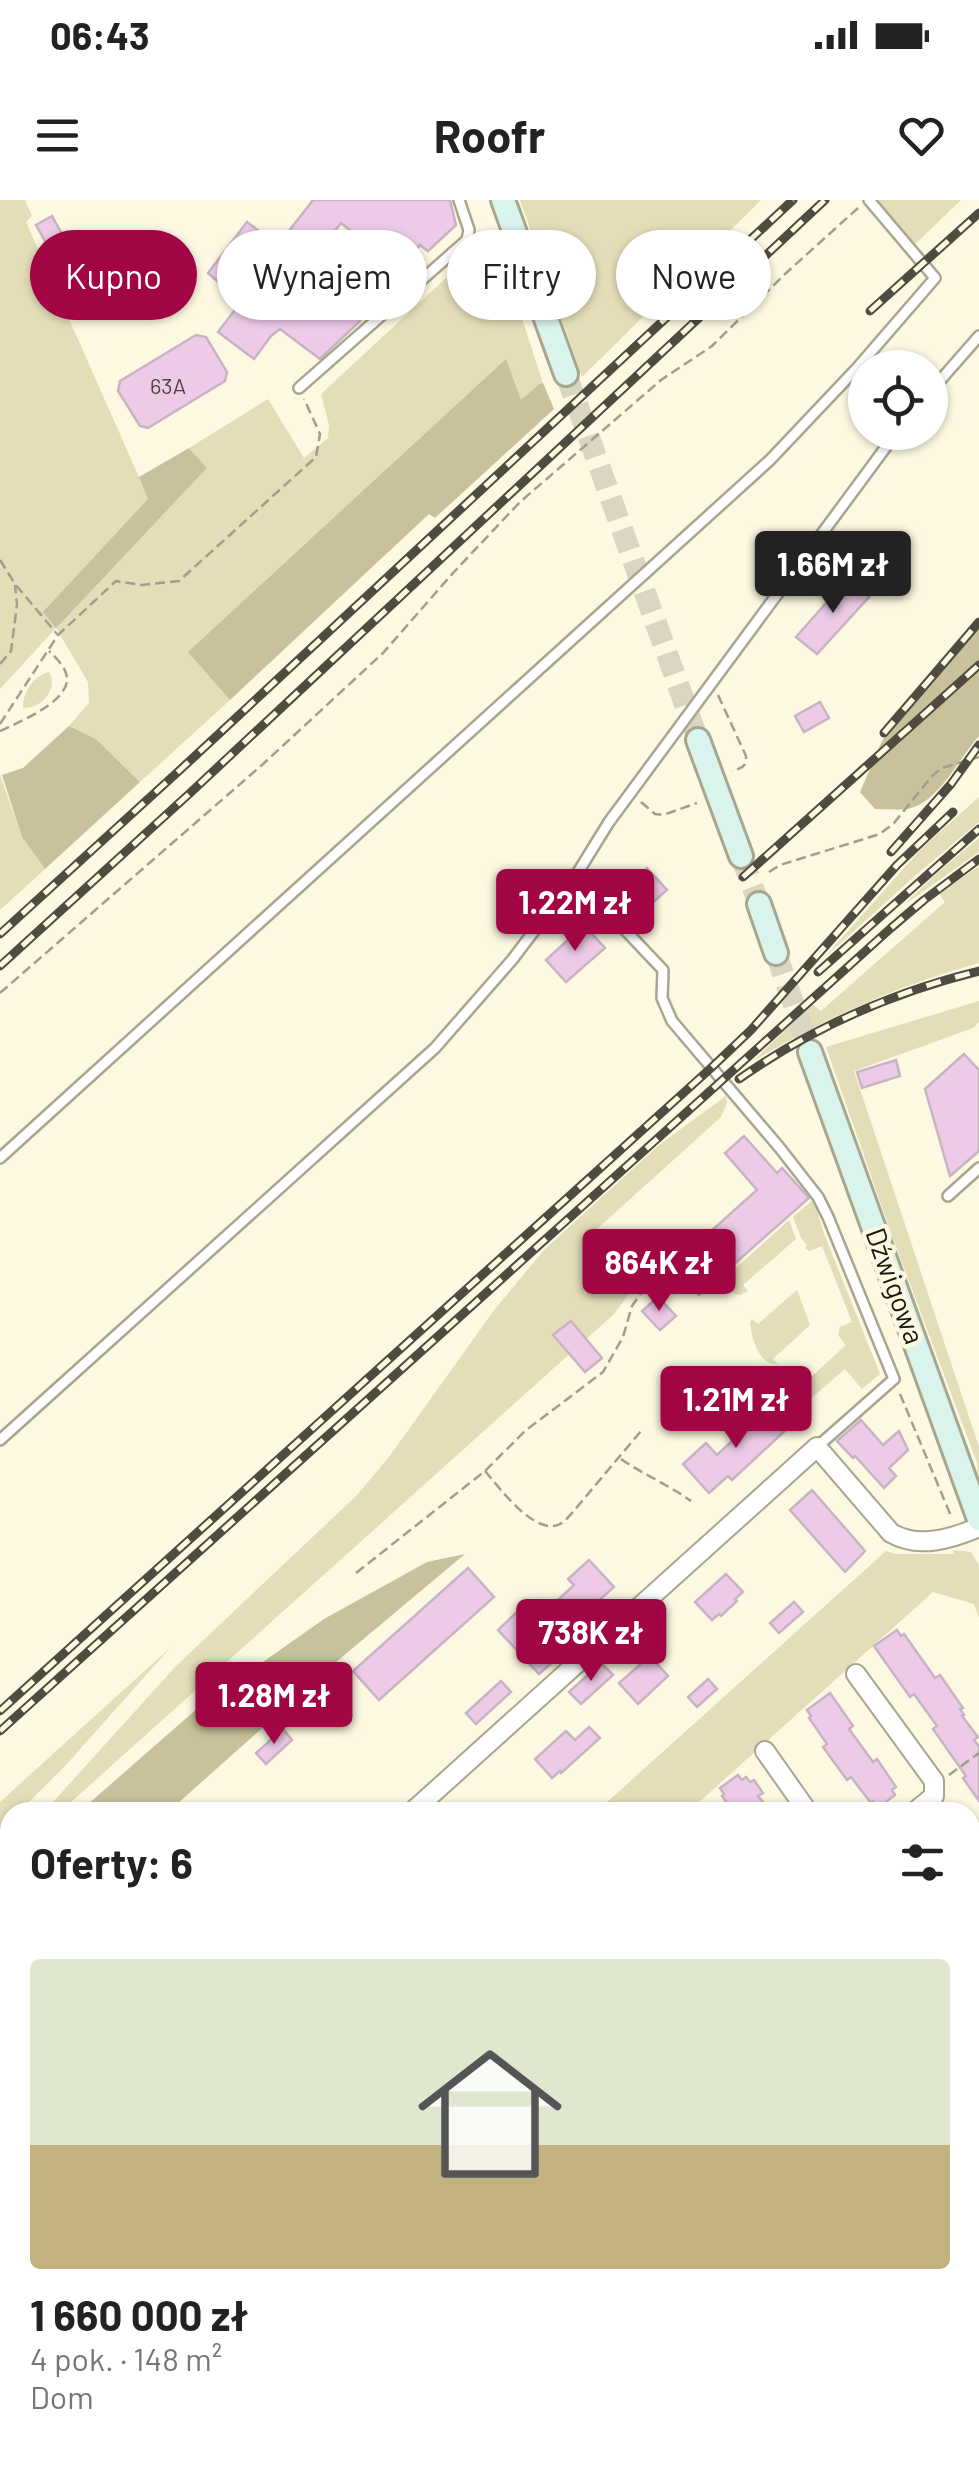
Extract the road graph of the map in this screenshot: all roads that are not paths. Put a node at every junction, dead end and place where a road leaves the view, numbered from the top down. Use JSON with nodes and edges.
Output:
{"nodes":[{"id":1,"x":459,"y":200,"type":"edge"},
{"id":2,"x":503,"y":200,"type":"edge"},
{"id":3,"x":868,"y":200,"type":"edge"},
{"id":4,"x":979,"y":336,"type":"edge"},
{"id":5,"x":878,"y":350,"type":"edge"},
{"id":6,"x":948,"y":371,"type":"edge"},
{"id":7,"x":566,"y":374,"type":"tunnel mouth"},
{"id":8,"x":848,"y":384,"type":"edge"},
{"id":9,"x":299,"y":388,"type":"road end"},
{"id":10,"x":885,"y":450,"type":"edge"},
{"id":11,"x":698,"y":740,"type":"tunnel mouth"},
{"id":12,"x":741,"y":856,"type":"tunnel mouth"},
{"id":13,"x":574,"y":877,"type":"junction"},
{"id":14,"x":759,"y":904,"type":"tunnel mouth"},
{"id":15,"x":776,"y":953,"type":"tunnel mouth"},
{"id":16,"x":810,"y":1052,"type":"tunnel mouth"},
{"id":17,"x":0,"y":1158,"type":"edge"},
{"id":18,"x":979,"y":1168,"type":"edge"},
{"id":19,"x":948,"y":1196,"type":"dead end"},
{"id":20,"x":0,"y":1440,"type":"edge"},
{"id":21,"x":817,"y":1448,"type":"junction"},
{"id":22,"x":979,"y":1519,"type":"edge"},
{"id":23,"x":979,"y":1527,"type":"edge"},
{"id":24,"x":856,"y":1674,"type":"dead end"},
{"id":25,"x":765,"y":1751,"type":"dead end"},
{"id":26,"x":423,"y":1802,"type":"edge"},
{"id":27,"x":801,"y":1802,"type":"edge"},
{"id":28,"x":927,"y":1802,"type":"edge"}],
"edges":[{"from":1,"to":9,"type":"lane"},
{"from":2,"to":7,"type":"main road"},
{"from":3,"to":5,"type":"lane"},
{"from":4,"to":6,"type":"lane"},
{"from":8,"to":17,"type":"lane"},
{"from":10,"to":13,"type":"lane"},
{"from":11,"to":12,"type":"main road"},
{"from":13,"to":20,"type":"lane"},
{"from":13,"to":21,"type":"lane"},
{"from":14,"to":15,"type":"main road"},
{"from":16,"to":22,"type":"main road","name":"Dźwigowa"},
{"from":18,"to":19,"type":"lane"},
{"from":21,"to":23,"type":"street"},
{"from":21,"to":26,"type":"street"},
{"from":24,"to":28,"type":"street"},
{"from":25,"to":27,"type":"street"}]}
